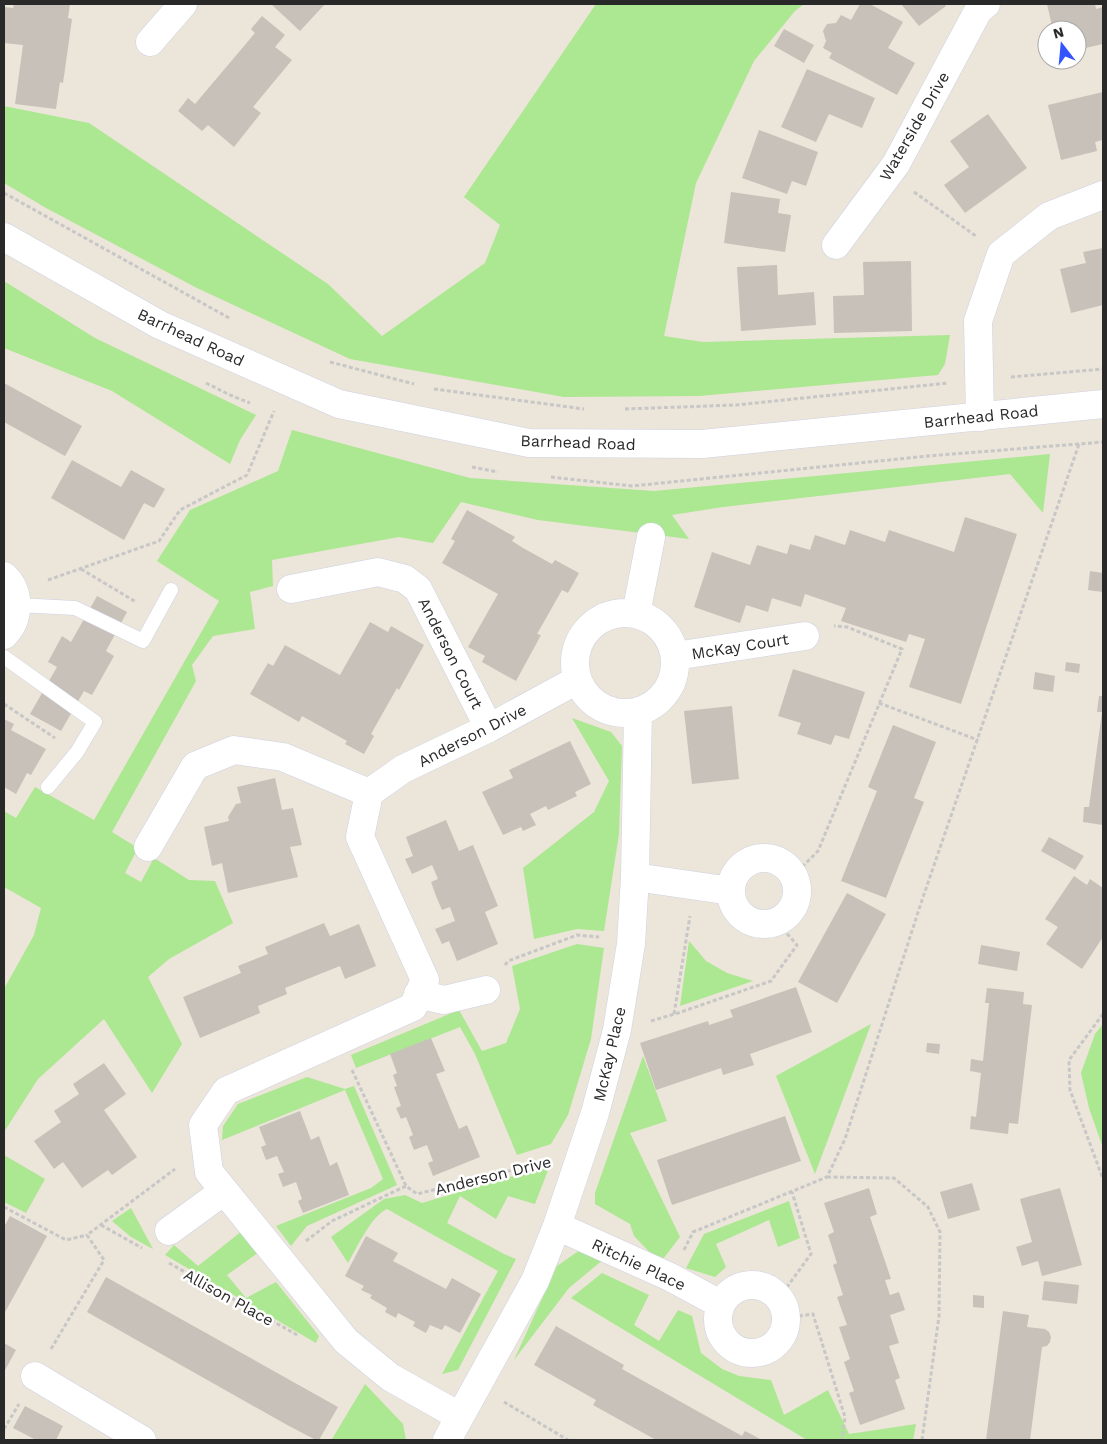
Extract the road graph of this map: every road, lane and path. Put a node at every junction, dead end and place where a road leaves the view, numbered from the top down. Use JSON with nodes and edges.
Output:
{"nodes":[{"id":1,"x":183,"y":4,"type":"edge"},
{"id":2,"x":986,"y":4,"type":"edge"},
{"id":3,"x":150,"y":42,"type":"dead end"},
{"id":4,"x":896,"y":164,"type":"junction"},
{"id":5,"x":4,"y":193,"type":"edge"},
{"id":6,"x":1103,"y":195,"type":"edge"},
{"id":7,"x":4,"y":237,"type":"edge"},
{"id":8,"x":836,"y":245,"type":"dead end"},
{"id":9,"x":1001,"y":254,"type":"junction"},
{"id":10,"x":232,"y":320,"type":"dead end"},
{"id":11,"x":323,"y":359,"type":"dead end"},
{"id":12,"x":1103,"y":369,"type":"edge"},
{"id":13,"x":979,"y":380,"type":"junction"},
{"id":14,"x":416,"y":385,"type":"dead end"},
{"id":15,"x":426,"y":387,"type":"dead end"},
{"id":16,"x":1103,"y":404,"type":"edge"},
{"id":17,"x":622,"y":409,"type":"dead end"},
{"id":18,"x":594,"y":410,"type":"dead end"},
{"id":19,"x":274,"y":411,"type":"dead end"},
{"id":20,"x":980,"y":417,"type":"junction"},
{"id":21,"x":1079,"y":444,"type":"dead end"},
{"id":22,"x":651,"y":537,"type":"dead end"},
{"id":23,"x":80,"y":569,"type":"junction"},
{"id":24,"x":171,"y":590,"type":"dead end"},
{"id":25,"x":291,"y":590,"type":"dead end"},
{"id":26,"x":12,"y":591,"type":"edge"},
{"id":27,"x":158,"y":614,"type":"junction"},
{"id":28,"x":636,"y":614,"type":"junction"},
{"id":29,"x":4,"y":635,"type":"edge"},
{"id":30,"x":805,"y":636,"type":"joint"},
{"id":31,"x":675,"y":656,"type":"junction"},
{"id":32,"x":4,"y":657,"type":"edge"},
{"id":33,"x":577,"y":680,"type":"junction"},
{"id":34,"x":879,"y":703,"type":"junction"},
{"id":35,"x":4,"y":704,"type":"edge"},
{"id":36,"x":638,"y":712,"type":"junction"},
{"id":37,"x":489,"y":728,"type":"junction"},
{"id":38,"x":978,"y":740,"type":"junction"},
{"id":39,"x":77,"y":752,"type":"junction"},
{"id":40,"x":48,"y":787,"type":"dead end"},
{"id":41,"x":369,"y":793,"type":"junction"},
{"id":42,"x":148,"y":846,"type":"dead end"},
{"id":43,"x":793,"y":876,"type":"junction"},
{"id":44,"x":634,"y":877,"type":"junction"},
{"id":45,"x":695,"y":886,"type":"junction"},
{"id":46,"x":731,"y":891,"type":"junction"},
{"id":47,"x":776,"y":922,"type":"junction"},
{"id":48,"x":631,"y":944,"type":"junction"},
{"id":49,"x":486,"y":990,"type":"joint"},
{"id":50,"x":418,"y":994,"type":"junction"},
{"id":51,"x":674,"y":1014,"type":"junction"},
{"id":52,"x":1103,"y":1014,"type":"edge"},
{"id":53,"x":617,"y":1030,"type":"junction"},
{"id":54,"x":338,"y":1041,"type":"junction"},
{"id":55,"x":206,"y":1146,"type":"junction"},
{"id":56,"x":582,"y":1153,"type":"junction"},
{"id":57,"x":827,"y":1177,"type":"junction"},
{"id":58,"x":1103,"y":1179,"type":"edge"},
{"id":59,"x":406,"y":1186,"type":"junction"},
{"id":60,"x":224,"y":1191,"type":"junction"},
{"id":61,"x":792,"y":1192,"type":"junction"},
{"id":62,"x":4,"y":1207,"type":"edge"},
{"id":63,"x":101,"y":1225,"type":"junction"},
{"id":64,"x":557,"y":1226,"type":"junction"},
{"id":65,"x":169,"y":1231,"type":"dead end"},
{"id":66,"x":87,"y":1235,"type":"junction"},
{"id":67,"x":146,"y":1250,"type":"dead end"},
{"id":68,"x":163,"y":1259,"type":"dead end"},
{"id":69,"x":281,"y":1262,"type":"junction"},
{"id":70,"x":670,"y":1277,"type":"junction"},
{"id":71,"x":720,"y":1304,"type":"junction"},
{"id":72,"x":783,"y":1308,"type":"junction"},
{"id":73,"x":306,"y":1340,"type":"dead end"},
{"id":74,"x":35,"y":1376,"type":"junction"},
{"id":75,"x":478,"y":1386,"type":"junction"},
{"id":76,"x":459,"y":1416,"type":"junction"},
{"id":77,"x":4,"y":1429,"type":"edge"},
{"id":78,"x":113,"y":1433,"type":"edge"},
{"id":79,"x":142,"y":1440,"type":"edge"},
{"id":80,"x":447,"y":1440,"type":"edge"},
{"id":81,"x":568,"y":1440,"type":"edge"},
{"id":82,"x":842,"y":1440,"type":"edge"},
{"id":83,"x":922,"y":1440,"type":"edge"}],
"edges":[{"from":1,"to":3,"type":"street"},
{"from":2,"to":4,"type":"street","name":"Waterside Drive"},
{"from":4,"to":8,"type":"street","name":"Waterside Drive"},
{"from":4,"to":9,"type":"path"},
{"from":5,"to":10,"type":"path"},
{"from":6,"to":9,"type":"street"},
{"from":7,"to":20,"type":"street","name":"Barrhead Road"},
{"from":9,"to":13,"type":"street"},
{"from":11,"to":14,"type":"path"},
{"from":12,"to":13,"type":"path"},
{"from":13,"to":17,"type":"path"},
{"from":13,"to":20,"type":"street"},
{"from":15,"to":18,"type":"path"},
{"from":16,"to":20,"type":"street","name":"Barrhead Road"},
{"from":19,"to":23,"type":"path"},
{"from":21,"to":38,"type":"path"},
{"from":22,"to":28,"type":"street"},
{"from":23,"to":26,"type":"path"},
{"from":23,"to":27,"type":"path"},
{"from":24,"to":27,"type":"lane"},
{"from":25,"to":37,"type":"street","name":"Anderson Court"},
{"from":26,"to":27,"type":"lane"},
{"from":26,"to":29,"type":"street"},
{"from":28,"to":31,"type":"street"},
{"from":28,"to":33,"type":"street"},
{"from":30,"to":31,"type":"street","name":"McKay Court"},
{"from":30,"to":34,"type":"path"},
{"from":31,"to":36,"type":"street"},
{"from":32,"to":39,"type":"lane"},
{"from":33,"to":36,"type":"street"},
{"from":33,"to":37,"type":"street","name":"Anderson Drive"},
{"from":34,"to":38,"type":"path"},
{"from":34,"to":43,"type":"path"},
{"from":35,"to":39,"type":"path"},
{"from":36,"to":44,"type":"street","name":"McKay Place"},
{"from":37,"to":41,"type":"street","name":"Anderson Drive"},
{"from":38,"to":57,"type":"path"},
{"from":39,"to":40,"type":"lane"},
{"from":41,"to":42,"type":"street"},
{"from":41,"to":50,"type":"street"},
{"from":43,"to":46,"type":"street"},
{"from":43,"to":47,"type":"street"},
{"from":44,"to":45,"type":"street"},
{"from":44,"to":48,"type":"street","name":"McKay Place"},
{"from":45,"to":46,"type":"street"},
{"from":45,"to":51,"type":"path"},
{"from":46,"to":47,"type":"street"},
{"from":47,"to":51,"type":"path"},
{"from":48,"to":49,"type":"path"},
{"from":48,"to":53,"type":"street","name":"McKay Place"},
{"from":49,"to":50,"type":"street"},
{"from":50,"to":54,"type":"street"},
{"from":51,"to":53,"type":"path"},
{"from":52,"to":58,"type":"path"},
{"from":53,"to":56,"type":"street","name":"McKay Place"},
{"from":54,"to":55,"type":"street"},
{"from":54,"to":59,"type":"path"},
{"from":55,"to":60,"type":"street"},
{"from":55,"to":63,"type":"path"},
{"from":56,"to":59,"type":"path","name":"Anderson Drive"},
{"from":56,"to":64,"type":"street","name":"McKay Place"},
{"from":57,"to":61,"type":"path"},
{"from":57,"to":83,"type":"path"},
{"from":59,"to":69,"type":"path"},
{"from":60,"to":65,"type":"street"},
{"from":60,"to":69,"type":"street"},
{"from":61,"to":70,"type":"path"},
{"from":61,"to":72,"type":"path"},
{"from":62,"to":66,"type":"path"},
{"from":63,"to":66,"type":"path"},
{"from":63,"to":67,"type":"path"},
{"from":64,"to":70,"type":"street","name":"Ritchie Place"},
{"from":64,"to":75,"type":"street"},
{"from":66,"to":74,"type":"path"},
{"from":68,"to":73,"type":"path","name":"Allison Place"},
{"from":69,"to":76,"type":"street"},
{"from":70,"to":71,"type":"street","name":"Ritchie Place"},
{"from":71,"to":72,"type":"street"},
{"from":71,"to":72,"type":"street"},
{"from":72,"to":82,"type":"path"},
{"from":74,"to":77,"type":"path"},
{"from":74,"to":78,"type":"street"},
{"from":75,"to":76,"type":"street"},
{"from":75,"to":81,"type":"path"},
{"from":76,"to":80,"type":"street"},
{"from":78,"to":79,"type":"street"}]}
